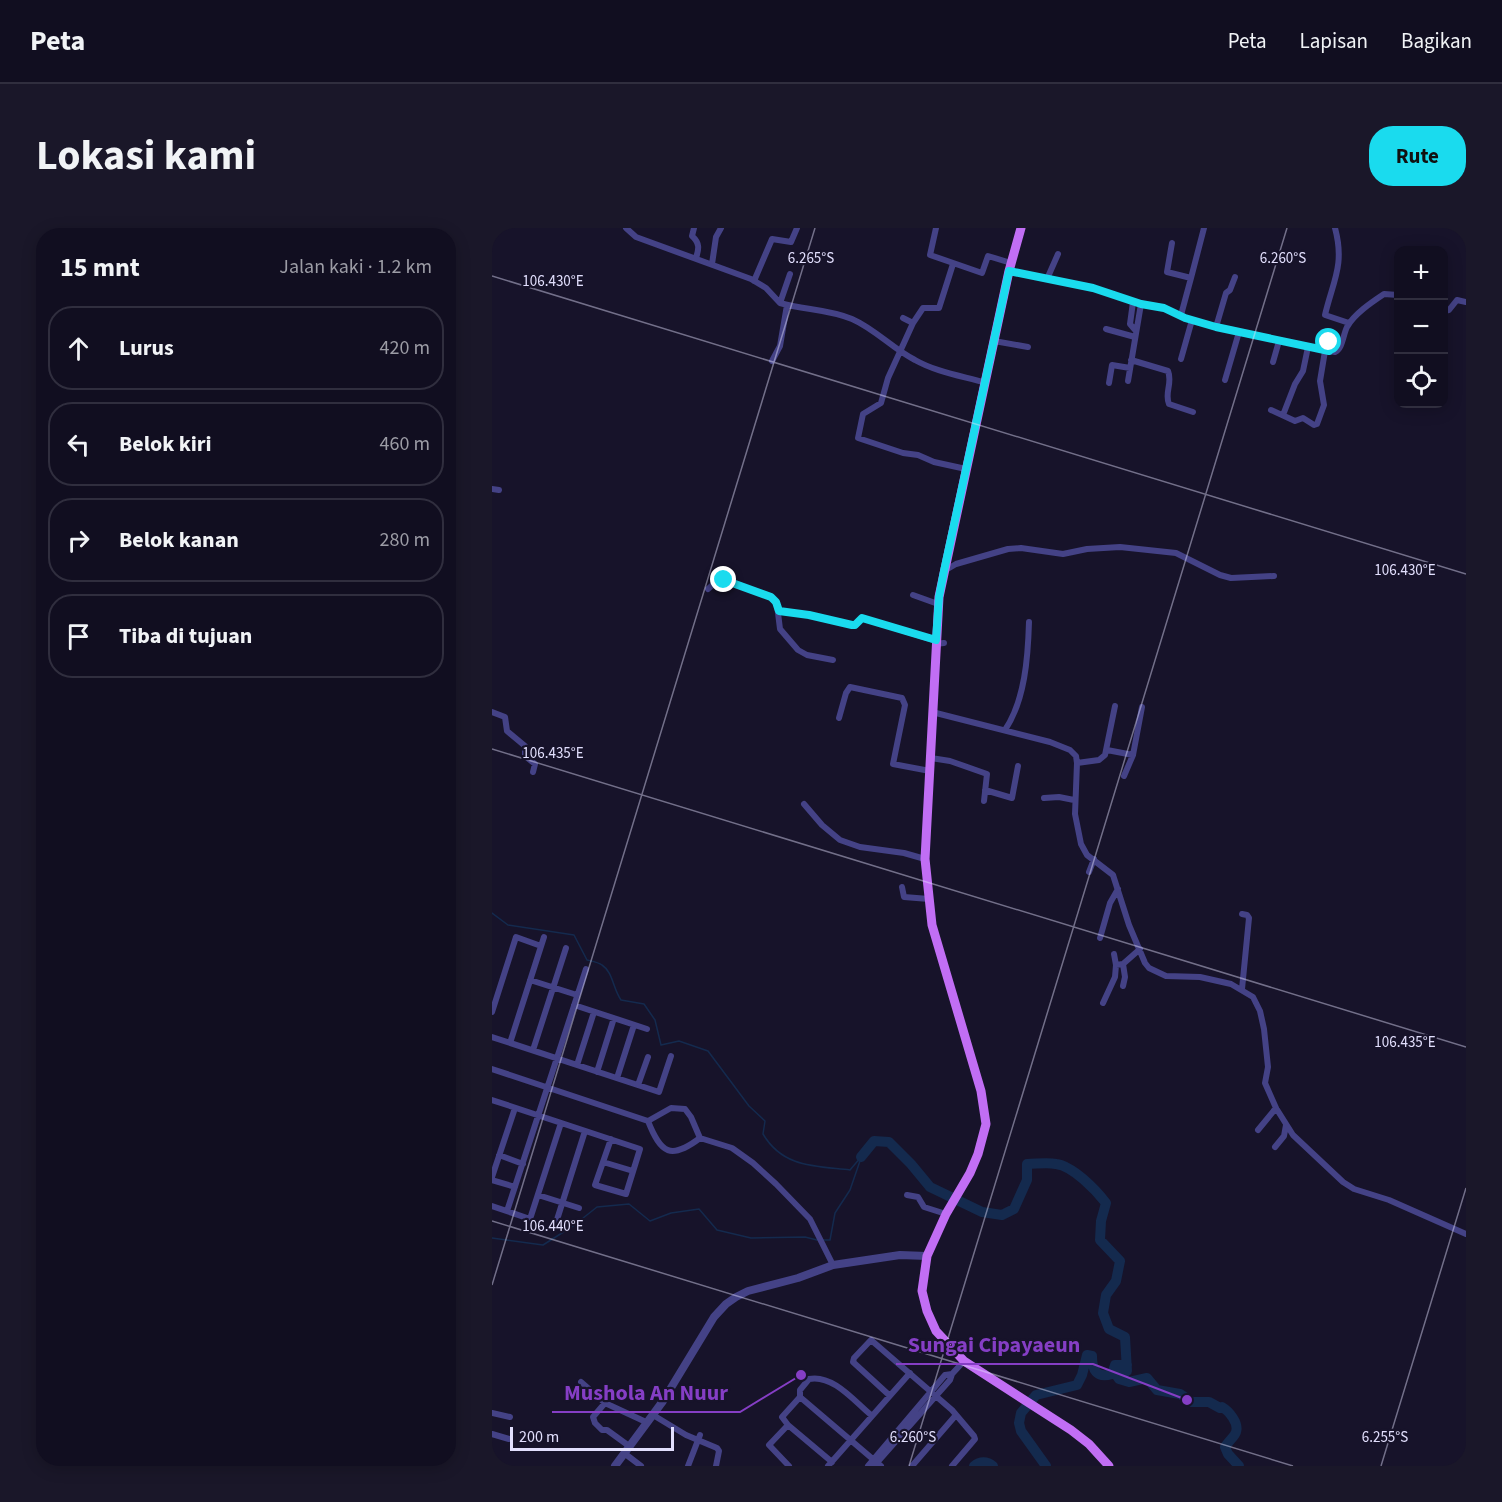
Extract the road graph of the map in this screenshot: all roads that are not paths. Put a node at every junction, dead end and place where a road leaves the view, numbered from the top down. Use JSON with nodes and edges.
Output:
{"nodes":[{"id":1,"x":694,"y":228,"type":"edge"},
{"id":2,"x":721,"y":228,"type":"edge"},
{"id":3,"x":797,"y":228,"type":"edge"},
{"id":4,"x":936,"y":228,"type":"edge"},
{"id":5,"x":1021,"y":228,"type":"edge"},
{"id":6,"x":1204,"y":228,"type":"edge"},
{"id":7,"x":1335,"y":228,"type":"edge"},
{"id":8,"x":627,"y":229,"type":"edge"},
{"id":9,"x":1172,"y":243,"type":"dead end"},
{"id":10,"x":1058,"y":254,"type":"dead end"},
{"id":11,"x":696,"y":258,"type":"junction"},
{"id":12,"x":712,"y":264,"type":"junction"},
{"id":13,"x":953,"y":264,"type":"junction"},
{"id":14,"x":1010,"y":267,"type":"junction"},
{"id":15,"x":790,"y":274,"type":"dead end"},
{"id":16,"x":1235,"y":277,"type":"dead end"},
{"id":17,"x":1191,"y":278,"type":"junction"},
{"id":18,"x":1047,"y":279,"type":"junction"},
{"id":19,"x":754,"y":280,"type":"junction"},
{"id":20,"x":1394,"y":295,"type":"edge"},
{"id":21,"x":1133,"y":302,"type":"junction"},
{"id":22,"x":1466,"y":302,"type":"edge"},
{"id":23,"x":783,"y":304,"type":"junction"},
{"id":24,"x":1141,"y":304,"type":"junction"},
{"id":25,"x":1448,"y":310,"type":"edge"},
{"id":26,"x":1181,"y":315,"type":"junction"},
{"id":27,"x":903,"y":318,"type":"dead end"},
{"id":28,"x":1192,"y":320,"type":"junction"},
{"id":29,"x":913,"y":322,"type":"junction"},
{"id":30,"x":1349,"y":323,"type":"junction"},
{"id":31,"x":1216,"y":327,"type":"junction"},
{"id":32,"x":1106,"y":329,"type":"dead end"},
{"id":33,"x":1239,"y":332,"type":"junction"},
{"id":34,"x":1323,"y":332,"type":"dead end"},
{"id":35,"x":1135,"y":334,"type":"junction"},
{"id":36,"x":1279,"y":340,"type":"junction"},
{"id":37,"x":994,"y":341,"type":"junction"},
{"id":38,"x":1028,"y":347,"type":"dead end"},
{"id":39,"x":1308,"y":347,"type":"junction"},
{"id":40,"x":1327,"y":351,"type":"junction"},
{"id":41,"x":901,"y":352,"type":"junction"},
{"id":42,"x":1181,"y":359,"type":"dead end"},
{"id":43,"x":1131,"y":360,"type":"junction"},
{"id":44,"x":772,"y":361,"type":"dead end"},
{"id":45,"x":1273,"y":362,"type":"dead end"},
{"id":46,"x":1130,"y":368,"type":"junction"},
{"id":47,"x":1225,"y":380,"type":"dead end"},
{"id":48,"x":1128,"y":381,"type":"dead end"},
{"id":49,"x":986,"y":383,"type":"junction"},
{"id":50,"x":1109,"y":383,"type":"dead end"},
{"id":51,"x":1271,"y":411,"type":"dead end"},
{"id":52,"x":1193,"y":412,"type":"dead end"},
{"id":53,"x":1283,"y":415,"type":"junction"},
{"id":54,"x":966,"y":469,"type":"junction"},
{"id":55,"x":944,"y":571,"type":"junction"},
{"id":56,"x":1274,"y":576,"type":"dead end"},
{"id":57,"x":708,"y":589,"type":"dead end"},
{"id":58,"x":913,"y":595,"type":"dead end"},
{"id":59,"x":938,"y":604,"type":"junction"},
{"id":60,"x":779,"y":611,"type":"junction"},
{"id":61,"x":1029,"y":622,"type":"dead end"},
{"id":62,"x":938,"y":643,"type":"junction"},
{"id":63,"x":833,"y":660,"type":"dead end"},
{"id":64,"x":1115,"y":706,"type":"dead end"},
{"id":65,"x":1142,"y":706,"type":"dead end"},
{"id":66,"x":492,"y":712,"type":"edge"},
{"id":67,"x":932,"y":712,"type":"junction"},
{"id":68,"x":839,"y":718,"type":"dead end"},
{"id":69,"x":1005,"y":730,"type":"junction"},
{"id":70,"x":1107,"y":750,"type":"junction"},
{"id":71,"x":1133,"y":755,"type":"junction"},
{"id":72,"x":932,"y":758,"type":"junction"},
{"id":73,"x":1077,"y":763,"type":"junction"},
{"id":74,"x":1018,"y":766,"type":"dead end"},
{"id":75,"x":930,"y":771,"type":"junction"},
{"id":76,"x":533,"y":772,"type":"dead end"},
{"id":77,"x":1124,"y":776,"type":"dead end"},
{"id":78,"x":985,"y":790,"type":"junction"},
{"id":79,"x":1044,"y":798,"type":"dead end"},
{"id":80,"x":1074,"y":800,"type":"junction"},
{"id":81,"x":984,"y":801,"type":"dead end"},
{"id":82,"x":804,"y":804,"type":"dead end"},
{"id":83,"x":925,"y":859,"type":"junction"},
{"id":84,"x":1094,"y":859,"type":"junction"},
{"id":85,"x":1089,"y":872,"type":"dead end"},
{"id":86,"x":902,"y":887,"type":"dead end"},
{"id":87,"x":1118,"y":889,"type":"junction"},
{"id":88,"x":929,"y":899,"type":"junction"},
{"id":89,"x":1242,"y":914,"type":"dead end"},
{"id":90,"x":544,"y":938,"type":"dead end"},
{"id":91,"x":1100,"y":938,"type":"dead end"},
{"id":92,"x":541,"y":946,"type":"junction"},
{"id":93,"x":566,"y":948,"type":"dead end"},
{"id":94,"x":1140,"y":949,"type":"junction"},
{"id":95,"x":1114,"y":954,"type":"dead end"},
{"id":96,"x":1124,"y":964,"type":"junction"},
{"id":97,"x":1116,"y":965,"type":"junction"},
{"id":98,"x":586,"y":969,"type":"dead end"},
{"id":99,"x":530,"y":980,"type":"junction"},
{"id":100,"x":492,"y":983,"type":"edge"},
{"id":101,"x":500,"y":986,"type":"junction"},
{"id":102,"x":1123,"y":986,"type":"dead end"},
{"id":103,"x":554,"y":988,"type":"junction"},
{"id":104,"x":1242,"y":989,"type":"junction"},
{"id":105,"x":577,"y":995,"type":"junction"},
{"id":106,"x":1103,"y":1003,"type":"dead end"},
{"id":107,"x":574,"y":1005,"type":"junction"},
{"id":108,"x":492,"y":1011,"type":"edge"},
{"id":109,"x":594,"y":1012,"type":"junction"},
{"id":110,"x":614,"y":1018,"type":"junction"},
{"id":111,"x":634,"y":1025,"type":"junction"},
{"id":112,"x":647,"y":1029,"type":"dead end"},
{"id":113,"x":492,"y":1037,"type":"edge"},
{"id":114,"x":510,"y":1042,"type":"junction"},
{"id":115,"x":533,"y":1050,"type":"junction"},
{"id":116,"x":671,"y":1056,"type":"dead end"},
{"id":117,"x":648,"y":1057,"type":"dead end"},
{"id":118,"x":557,"y":1058,"type":"junction"},
{"id":119,"x":577,"y":1065,"type":"junction"},
{"id":120,"x":492,"y":1070,"type":"edge"},
{"id":121,"x":597,"y":1072,"type":"junction"},
{"id":122,"x":617,"y":1078,"type":"junction"},
{"id":123,"x":638,"y":1085,"type":"junction"},
{"id":124,"x":547,"y":1088,"type":"junction"},
{"id":125,"x":492,"y":1100,"type":"edge"},
{"id":126,"x":515,"y":1108,"type":"junction"},
{"id":127,"x":1276,"y":1108,"type":"junction"},
{"id":128,"x":538,"y":1115,"type":"junction"},
{"id":129,"x":648,"y":1121,"type":"junction"},
{"id":130,"x":561,"y":1123,"type":"junction"},
{"id":131,"x":1286,"y":1125,"type":"junction"},
{"id":132,"x":585,"y":1131,"type":"junction"},
{"id":133,"x":1258,"y":1131,"type":"dead end"},
{"id":134,"x":700,"y":1138,"type":"junction"},
{"id":135,"x":610,"y":1139,"type":"junction"},
{"id":136,"x":1275,"y":1147,"type":"dead end"},
{"id":137,"x":499,"y":1155,"type":"junction"},
{"id":138,"x":603,"y":1162,"type":"junction"},
{"id":139,"x":522,"y":1164,"type":"junction"},
{"id":140,"x":633,"y":1172,"type":"junction"},
{"id":141,"x":492,"y":1178,"type":"edge"},
{"id":142,"x":515,"y":1187,"type":"junction"},
{"id":143,"x":538,"y":1195,"type":"junction"},
{"id":144,"x":907,"y":1195,"type":"dead end"},
{"id":145,"x":562,"y":1203,"type":"junction"},
{"id":146,"x":492,"y":1206,"type":"edge"},
{"id":147,"x":579,"y":1208,"type":"dead end"},
{"id":148,"x":507,"y":1211,"type":"junction"},
{"id":149,"x":947,"y":1212,"type":"junction"},
{"id":150,"x":555,"y":1226,"type":"dead end"},
{"id":151,"x":1466,"y":1234,"type":"edge"},
{"id":152,"x":927,"y":1256,"type":"junction"},
{"id":153,"x":832,"y":1265,"type":"junction"},
{"id":154,"x":964,"y":1361,"type":"junction"},
{"id":155,"x":910,"y":1373,"type":"junction"},
{"id":156,"x":581,"y":1382,"type":"dead end"},
{"id":157,"x":933,"y":1394,"type":"junction"},
{"id":158,"x":889,"y":1395,"type":"junction"},
{"id":159,"x":800,"y":1397,"type":"junction"},
{"id":160,"x":605,"y":1403,"type":"junction"},
{"id":161,"x":492,"y":1413,"type":"edge"},
{"id":162,"x":653,"y":1414,"type":"junction"},
{"id":163,"x":956,"y":1415,"type":"junction"},
{"id":164,"x":871,"y":1416,"type":"junction"},
{"id":165,"x":510,"y":1417,"type":"dead end"},
{"id":166,"x":646,"y":1422,"type":"junction"},
{"id":167,"x":788,"y":1425,"type":"junction"},
{"id":168,"x":492,"y":1434,"type":"edge"},
{"id":169,"x":509,"y":1438,"type":"dead end"},
{"id":170,"x":699,"y":1438,"type":"junction"},
{"id":171,"x":851,"y":1440,"type":"junction"},
{"id":172,"x":629,"y":1446,"type":"junction"},
{"id":173,"x":624,"y":1454,"type":"junction"},
{"id":174,"x":877,"y":1463,"type":"edge"},
{"id":175,"x":830,"y":1464,"type":"edge"},
{"id":176,"x":615,"y":1466,"type":"edge"},
{"id":177,"x":641,"y":1466,"type":"edge"},
{"id":178,"x":688,"y":1466,"type":"edge"},
{"id":179,"x":716,"y":1466,"type":"edge"},
{"id":180,"x":789,"y":1466,"type":"edge"},
{"id":181,"x":867,"y":1466,"type":"edge"},
{"id":182,"x":912,"y":1466,"type":"edge"},
{"id":183,"x":952,"y":1466,"type":"edge"},
{"id":184,"x":1109,"y":1466,"type":"edge"}],
"edges":[{"from":1,"to":11,"type":"street"},
{"from":2,"to":12,"type":"street"},
{"from":3,"to":19,"type":"street"},
{"from":4,"to":13,"type":"street"},
{"from":5,"to":14,"type":"main road"},
{"from":6,"to":17,"type":"street"},
{"from":7,"to":30,"type":"street"},
{"from":8,"to":11,"type":"street"},
{"from":9,"to":17,"type":"street"},
{"from":10,"to":18,"type":"street"},
{"from":11,"to":12,"type":"street"},
{"from":12,"to":19,"type":"street"},
{"from":13,"to":14,"type":"street"},
{"from":13,"to":29,"type":"street"},
{"from":14,"to":18,"type":"street"},
{"from":14,"to":37,"type":"main road"},
{"from":15,"to":23,"type":"street"},
{"from":16,"to":31,"type":"street"},
{"from":17,"to":26,"type":"street"},
{"from":18,"to":21,"type":"street"},
{"from":19,"to":23,"type":"street"},
{"from":20,"to":30,"type":"street"},
{"from":21,"to":24,"type":"street"},
{"from":21,"to":35,"type":"street"},
{"from":22,"to":25,"type":"street"},
{"from":23,"to":41,"type":"street"},
{"from":23,"to":44,"type":"street"},
{"from":24,"to":26,"type":"street"},
{"from":24,"to":35,"type":"street"},
{"from":26,"to":28,"type":"street"},
{"from":27,"to":29,"type":"street"},
{"from":28,"to":31,"type":"street"},
{"from":28,"to":42,"type":"street"},
{"from":29,"to":41,"type":"street"},
{"from":30,"to":40,"type":"street"},
{"from":31,"to":33,"type":"street"},
{"from":32,"to":35,"type":"street"},
{"from":33,"to":36,"type":"street"},
{"from":33,"to":47,"type":"street"},
{"from":34,"to":40,"type":"street"},
{"from":35,"to":43,"type":"street"},
{"from":36,"to":39,"type":"street"},
{"from":36,"to":45,"type":"street"},
{"from":37,"to":38,"type":"street"},
{"from":37,"to":49,"type":"main road"},
{"from":39,"to":40,"type":"street"},
{"from":39,"to":53,"type":"street"},
{"from":40,"to":53,"type":"street"},
{"from":41,"to":49,"type":"street"},
{"from":41,"to":54,"type":"street"},
{"from":43,"to":46,"type":"street"},
{"from":43,"to":52,"type":"street"},
{"from":46,"to":48,"type":"street"},
{"from":46,"to":50,"type":"street"},
{"from":49,"to":54,"type":"main road"},
{"from":51,"to":53,"type":"street"},
{"from":54,"to":55,"type":"main road"},
{"from":55,"to":56,"type":"street"},
{"from":55,"to":59,"type":"main road"},
{"from":57,"to":60,"type":"street"},
{"from":58,"to":59,"type":"street"},
{"from":59,"to":62,"type":"main road"},
{"from":60,"to":62,"type":"street"},
{"from":60,"to":63,"type":"street"},
{"from":61,"to":69,"type":"street"},
{"from":62,"to":67,"type":"main road"},
{"from":64,"to":70,"type":"street"},
{"from":65,"to":71,"type":"street"},
{"from":66,"to":76,"type":"street"},
{"from":67,"to":69,"type":"street"},
{"from":67,"to":72,"type":"main road"},
{"from":68,"to":75,"type":"street"},
{"from":69,"to":73,"type":"street"},
{"from":70,"to":71,"type":"street"},
{"from":70,"to":73,"type":"street"},
{"from":71,"to":77,"type":"street"},
{"from":72,"to":75,"type":"main road"},
{"from":72,"to":78,"type":"street"},
{"from":73,"to":80,"type":"street"},
{"from":74,"to":78,"type":"street"},
{"from":75,"to":83,"type":"main road"},
{"from":78,"to":81,"type":"street"},
{"from":79,"to":80,"type":"street"},
{"from":80,"to":84,"type":"street"},
{"from":82,"to":83,"type":"street"},
{"from":83,"to":88,"type":"main road"},
{"from":84,"to":85,"type":"street"},
{"from":84,"to":87,"type":"street"},
{"from":86,"to":88,"type":"street"},
{"from":87,"to":91,"type":"street"},
{"from":87,"to":94,"type":"street"},
{"from":88,"to":149,"type":"main road"},
{"from":89,"to":104,"type":"street"},
{"from":90,"to":92,"type":"street"},
{"from":92,"to":99,"type":"street"},
{"from":92,"to":101,"type":"street"},
{"from":93,"to":103,"type":"street"},
{"from":94,"to":96,"type":"street"},
{"from":94,"to":104,"type":"street"},
{"from":95,"to":97,"type":"street"},
{"from":96,"to":97,"type":"street"},
{"from":96,"to":102,"type":"street"},
{"from":97,"to":106,"type":"street"},
{"from":98,"to":105,"type":"street"},
{"from":99,"to":103,"type":"street"},
{"from":99,"to":114,"type":"street"},
{"from":100,"to":101,"type":"street"},
{"from":101,"to":108,"type":"street"},
{"from":103,"to":105,"type":"street"},
{"from":103,"to":115,"type":"street"},
{"from":104,"to":127,"type":"street"},
{"from":105,"to":107,"type":"street"},
{"from":107,"to":109,"type":"street"},
{"from":107,"to":118,"type":"street"},
{"from":109,"to":110,"type":"street"},
{"from":109,"to":119,"type":"street"},
{"from":110,"to":111,"type":"street"},
{"from":110,"to":121,"type":"street"},
{"from":111,"to":112,"type":"street"},
{"from":111,"to":122,"type":"street"},
{"from":113,"to":114,"type":"street"},
{"from":114,"to":115,"type":"street"},
{"from":115,"to":118,"type":"street"},
{"from":116,"to":123,"type":"street"},
{"from":117,"to":123,"type":"street"},
{"from":118,"to":119,"type":"street"},
{"from":118,"to":124,"type":"street"},
{"from":119,"to":121,"type":"street"},
{"from":120,"to":124,"type":"street"},
{"from":121,"to":122,"type":"street"},
{"from":122,"to":123,"type":"street"},
{"from":124,"to":128,"type":"street"},
{"from":124,"to":129,"type":"street"},
{"from":125,"to":126,"type":"street"},
{"from":126,"to":128,"type":"street"},
{"from":126,"to":137,"type":"street"},
{"from":127,"to":131,"type":"street"},
{"from":127,"to":133,"type":"street"},
{"from":128,"to":130,"type":"street"},
{"from":128,"to":139,"type":"street"},
{"from":129,"to":134,"type":"street"},
{"from":129,"to":134,"type":"street"},
{"from":130,"to":132,"type":"street"},
{"from":130,"to":143,"type":"street"},
{"from":131,"to":136,"type":"street"},
{"from":131,"to":151,"type":"street"},
{"from":132,"to":135,"type":"street"},
{"from":132,"to":145,"type":"street"},
{"from":134,"to":153,"type":"street"},
{"from":135,"to":138,"type":"street"},
{"from":135,"to":140,"type":"street"},
{"from":137,"to":139,"type":"street"},
{"from":137,"to":141,"type":"street"},
{"from":138,"to":140,"type":"street"},
{"from":138,"to":140,"type":"street"},
{"from":139,"to":142,"type":"street"},
{"from":141,"to":142,"type":"street"},
{"from":142,"to":148,"type":"street"},
{"from":143,"to":145,"type":"street"},
{"from":143,"to":148,"type":"street"},
{"from":144,"to":149,"type":"street"},
{"from":145,"to":147,"type":"street"},
{"from":145,"to":150,"type":"street"},
{"from":146,"to":148,"type":"street"},
{"from":149,"to":152,"type":"main road"},
{"from":152,"to":153,"type":"street"},
{"from":152,"to":154,"type":"main road"},
{"from":153,"to":162,"type":"street"},
{"from":154,"to":157,"type":"street"},
{"from":154,"to":184,"type":"main road"},
{"from":155,"to":157,"type":"street"},
{"from":155,"to":158,"type":"street"},
{"from":155,"to":158,"type":"street"},
{"from":156,"to":160,"type":"street"},
{"from":157,"to":163,"type":"street"},
{"from":157,"to":174,"type":"street"},
{"from":158,"to":164,"type":"street"},
{"from":159,"to":164,"type":"street"},
{"from":159,"to":167,"type":"street"},
{"from":159,"to":171,"type":"street"},
{"from":160,"to":166,"type":"street"},
{"from":160,"to":172,"type":"street"},
{"from":161,"to":165,"type":"street"},
{"from":162,"to":166,"type":"street"},
{"from":162,"to":170,"type":"street"},
{"from":163,"to":182,"type":"street"},
{"from":163,"to":183,"type":"street"},
{"from":164,"to":171,"type":"street"},
{"from":166,"to":172,"type":"street"},
{"from":167,"to":175,"type":"street"},
{"from":167,"to":180,"type":"street"},
{"from":168,"to":169,"type":"street"},
{"from":170,"to":178,"type":"street"},
{"from":170,"to":179,"type":"street"},
{"from":171,"to":174,"type":"street"},
{"from":171,"to":175,"type":"street"},
{"from":172,"to":173,"type":"street"},
{"from":173,"to":176,"type":"street"},
{"from":173,"to":177,"type":"street"},
{"from":174,"to":181,"type":"street"}]}
